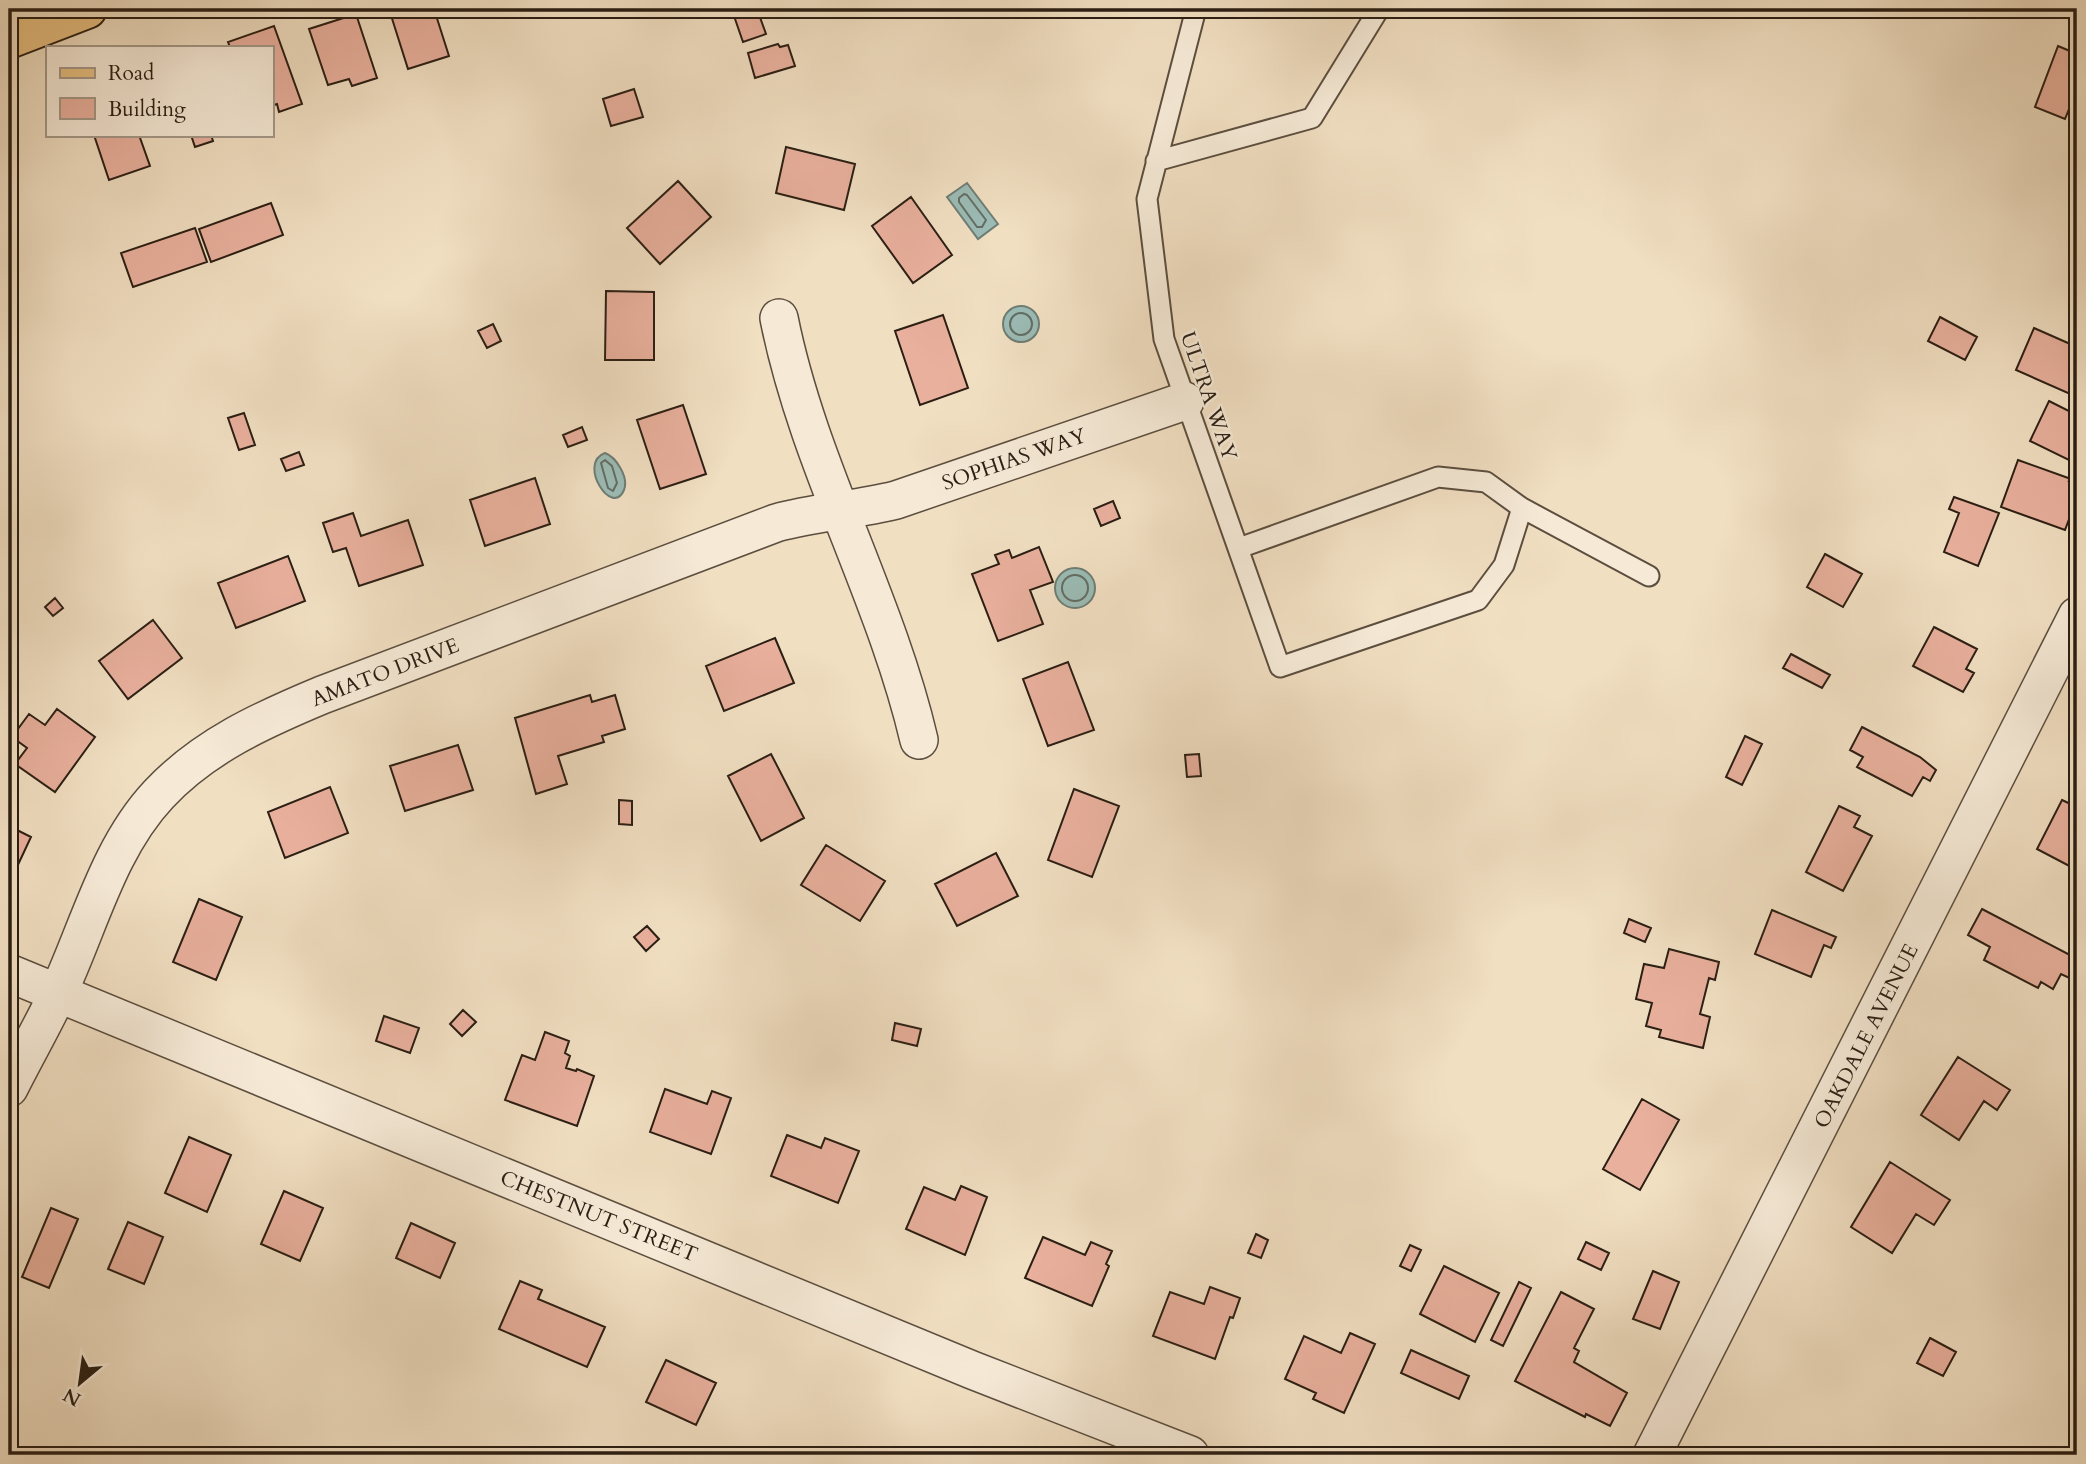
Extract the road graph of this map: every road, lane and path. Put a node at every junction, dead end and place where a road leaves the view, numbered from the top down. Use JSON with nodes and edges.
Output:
{"nodes":[{"id":1,"x":87,"y":9,"type":"edge"},
{"id":2,"x":1196,"y":9,"type":"edge"},
{"id":3,"x":1379,"y":9,"type":"edge"},
{"id":4,"x":9,"y":39,"type":"edge"},
{"id":5,"x":1156,"y":161,"type":"junction"},
{"id":6,"x":779,"y":318,"type":"dead end"},
{"id":7,"x":1185,"y":401,"type":"junction"},
{"id":8,"x":1522,"y":508,"type":"junction"},
{"id":9,"x":841,"y":510,"type":"junction"},
{"id":10,"x":1239,"y":548,"type":"junction"},
{"id":11,"x":1649,"y":576,"type":"dead end"},
{"id":12,"x":2077,"y":617,"type":"edge"},
{"id":13,"x":919,"y":740,"type":"dead end"},
{"id":14,"x":9,"y":973,"type":"edge"},
{"id":15,"x":58,"y":993,"type":"junction"},
{"id":16,"x":9,"y":1088,"type":"edge"},
{"id":17,"x":1190,"y":1455,"type":"edge"},
{"id":18,"x":1652,"y":1455,"type":"edge"}],
"edges":[{"from":1,"to":4,"type":"main road"},
{"from":2,"to":5,"type":"lane","name":"ULTRA WAY"},
{"from":3,"to":5,"type":"lane"},
{"from":5,"to":7,"type":"lane","name":"ULTRA WAY"},
{"from":6,"to":9,"type":"street"},
{"from":7,"to":9,"type":"street","name":"SOPHIAS WAY"},
{"from":7,"to":10,"type":"lane","name":"ULTRA WAY"},
{"from":8,"to":10,"type":"lane"},
{"from":8,"to":10,"type":"lane","name":"ULTRA WAY"},
{"from":8,"to":11,"type":"lane"},
{"from":9,"to":13,"type":"street"},
{"from":9,"to":15,"type":"street","name":"AMATO DRIVE"},
{"from":12,"to":18,"type":"street","name":"OAKDALE AVENUE"},
{"from":14,"to":15,"type":"street","name":"CHESTNUT STREET"},
{"from":15,"to":16,"type":"street","name":"AMATO DRIVE"},
{"from":15,"to":17,"type":"street","name":"CHESTNUT STREET"}]}
